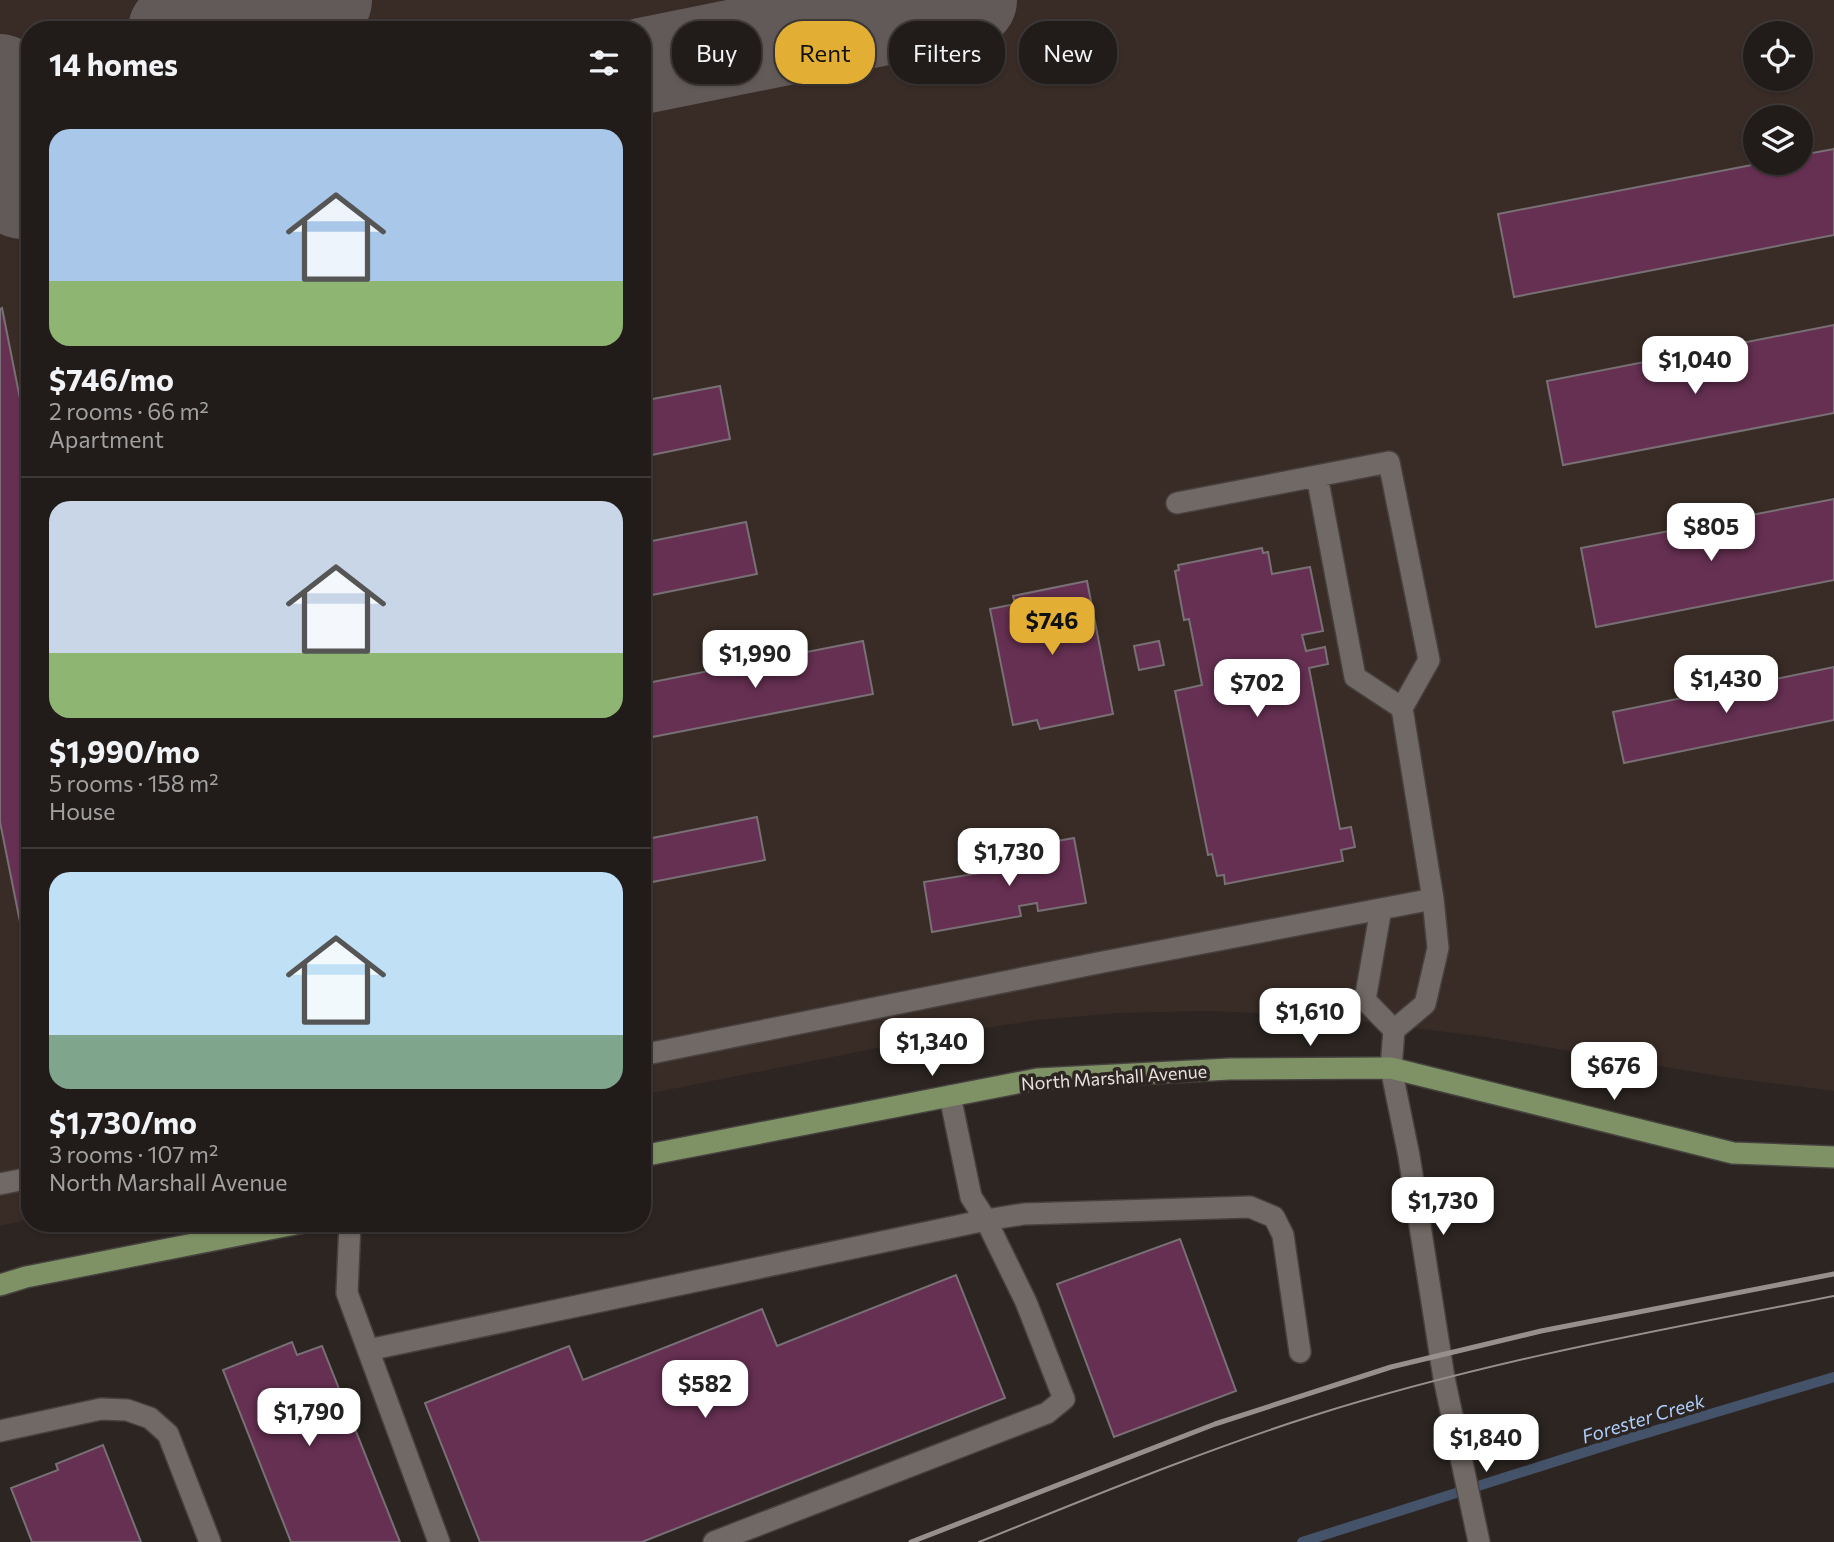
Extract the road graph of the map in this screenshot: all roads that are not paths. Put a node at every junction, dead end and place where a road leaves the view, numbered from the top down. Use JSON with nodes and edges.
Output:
{"nodes":[{"id":1,"x":1317,"y":476,"type":"junction"},
{"id":2,"x":1177,"y":503,"type":"dead end"},
{"id":3,"x":1402,"y":708,"type":"junction"},
{"id":4,"x":1433,"y":899,"type":"junction"},
{"id":5,"x":1381,"y":909,"type":"junction"},
{"id":6,"x":1394,"y":1030,"type":"junction"},
{"id":7,"x":651,"y":1053,"type":"edge"},
{"id":8,"x":1391,"y":1068,"type":"junction"},
{"id":9,"x":950,"y":1096,"type":"junction"},
{"id":10,"x":651,"y":1154,"type":"edge"},
{"id":11,"x":1834,"y":1157,"type":"edge"},
{"id":12,"x":21,"y":1180,"type":"edge"},
{"id":13,"x":0,"y":1184,"type":"edge"},
{"id":14,"x":986,"y":1220,"type":"junction"},
{"id":15,"x":254,"y":1232,"type":"edge"},
{"id":16,"x":350,"y":1232,"type":"edge"},
{"id":17,"x":0,"y":1285,"type":"edge"},
{"id":18,"x":368,"y":1350,"type":"junction"},
{"id":19,"x":1300,"y":1352,"type":"dead end"},
{"id":20,"x":0,"y":1431,"type":"edge"},
{"id":21,"x":210,"y":1542,"type":"edge"},
{"id":22,"x":439,"y":1542,"type":"edge"},
{"id":23,"x":714,"y":1542,"type":"edge"},
{"id":24,"x":1479,"y":1542,"type":"edge"}],
"edges":[{"from":1,"to":2,"type":"street"},
{"from":1,"to":3,"type":"street"},
{"from":1,"to":3,"type":"street"},
{"from":3,"to":4,"type":"street"},
{"from":4,"to":5,"type":"street"},
{"from":4,"to":6,"type":"street"},
{"from":5,"to":6,"type":"street"},
{"from":5,"to":7,"type":"street"},
{"from":6,"to":8,"type":"street"},
{"from":8,"to":9,"type":"main road","name":"North Marshall Avenue"},
{"from":8,"to":11,"type":"main road","name":"North Marshall Avenue"},
{"from":8,"to":24,"type":"street"},
{"from":9,"to":10,"type":"main road","name":"North Marshall Avenue"},
{"from":9,"to":14,"type":"street"},
{"from":12,"to":13,"type":"street"},
{"from":14,"to":18,"type":"street"},
{"from":14,"to":19,"type":"street"},
{"from":14,"to":23,"type":"street"},
{"from":15,"to":17,"type":"main road"},
{"from":16,"to":18,"type":"street"},
{"from":18,"to":22,"type":"street"},
{"from":20,"to":21,"type":"street"}]}
